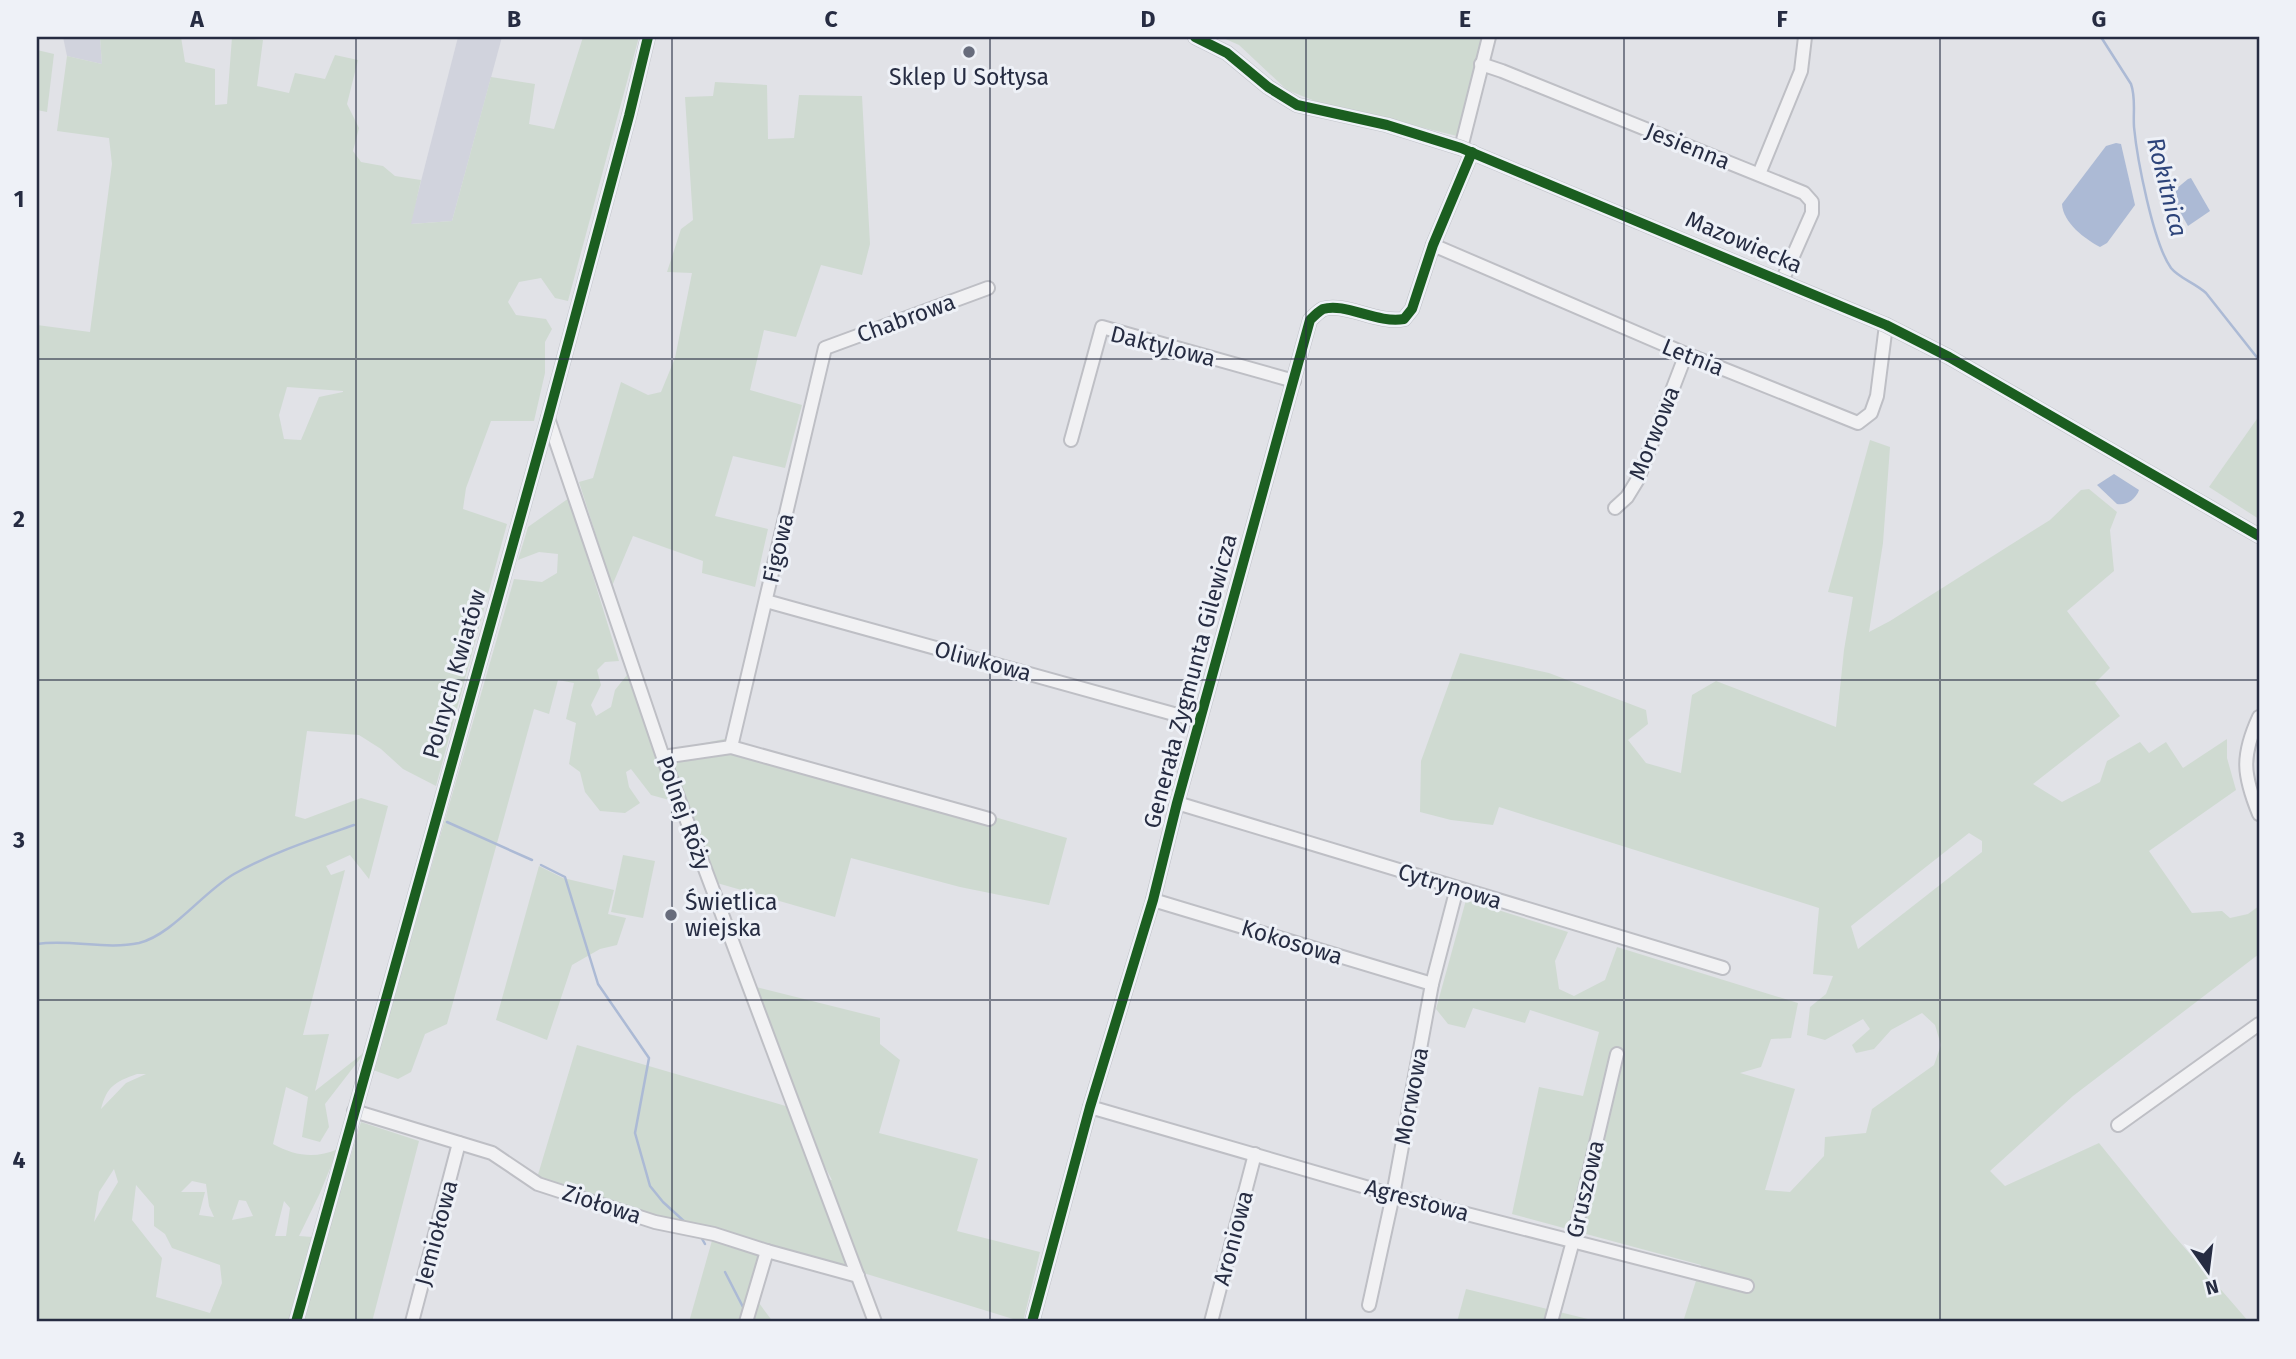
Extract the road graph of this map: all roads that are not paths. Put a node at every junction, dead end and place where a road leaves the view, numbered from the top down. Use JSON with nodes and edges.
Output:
{"nodes":[{"id":1,"x":648,"y":37,"type":"edge"},
{"id":2,"x":1195,"y":37,"type":"edge"},
{"id":3,"x":1489,"y":37,"type":"edge"},
{"id":4,"x":1805,"y":37,"type":"edge"},
{"id":5,"x":1481,"y":65,"type":"junction"},
{"id":6,"x":1467,"y":150,"type":"junction"},
{"id":7,"x":1759,"y":174,"type":"junction"},
{"id":8,"x":1433,"y":245,"type":"junction"},
{"id":9,"x":1782,"y":281,"type":"junction"},
{"id":10,"x":988,"y":288,"type":"dead end"},
{"id":11,"x":1886,"y":325,"type":"junction"},
{"id":12,"x":825,"y":348,"type":"joint"},
{"id":13,"x":1686,"y":354,"type":"junction"},
{"id":14,"x":1294,"y":381,"type":"junction"},
{"id":15,"x":548,"y":418,"type":"junction"},
{"id":16,"x":1071,"y":440,"type":"dead end"},
{"id":17,"x":1615,"y":508,"type":"dead end"},
{"id":18,"x":2259,"y":536,"type":"edge"},
{"id":19,"x":766,"y":601,"type":"junction"},
{"id":20,"x":2259,"y":717,"type":"edge"},
{"id":21,"x":1199,"y":721,"type":"junction"},
{"id":22,"x":731,"y":747,"type":"junction"},
{"id":23,"x":663,"y":757,"type":"junction"},
{"id":24,"x":1177,"y":803,"type":"junction"},
{"id":25,"x":2259,"y":814,"type":"edge"},
{"id":26,"x":989,"y":819,"type":"dead end"},
{"id":27,"x":1457,"y":888,"type":"junction"},
{"id":28,"x":1153,"y":900,"type":"junction"},
{"id":29,"x":1723,"y":968,"type":"dead end"},
{"id":30,"x":1432,"y":984,"type":"junction"},
{"id":31,"x":2259,"y":1024,"type":"edge"},
{"id":32,"x":1617,"y":1054,"type":"dead end"},
{"id":33,"x":1090,"y":1107,"type":"junction"},
{"id":34,"x":354,"y":1111,"type":"junction"},
{"id":35,"x":2118,"y":1125,"type":"dead end"},
{"id":36,"x":459,"y":1143,"type":"junction"},
{"id":37,"x":1255,"y":1154,"type":"junction"},
{"id":38,"x":1393,"y":1195,"type":"junction"},
{"id":39,"x":1573,"y":1241,"type":"junction"},
{"id":40,"x":767,"y":1251,"type":"junction"},
{"id":41,"x":858,"y":1276,"type":"junction"},
{"id":42,"x":1747,"y":1286,"type":"dead end"},
{"id":43,"x":1369,"y":1305,"type":"dead end"},
{"id":44,"x":296,"y":1322,"type":"edge"},
{"id":45,"x":412,"y":1322,"type":"edge"},
{"id":46,"x":746,"y":1322,"type":"edge"},
{"id":47,"x":875,"y":1322,"type":"edge"},
{"id":48,"x":1032,"y":1322,"type":"edge"},
{"id":49,"x":1211,"y":1322,"type":"edge"},
{"id":50,"x":1550,"y":1322,"type":"edge"}],
"edges":[{"from":1,"to":15,"type":"street","name":"Polnych Kwiatów"},
{"from":2,"to":6,"type":"street","name":"Mazowiecka"},
{"from":3,"to":5,"type":"street","name":"Generała Zygmunta Gilewicza"},
{"from":4,"to":7,"type":"street"},
{"from":5,"to":6,"type":"street","name":"Generała Zygmunta Gilewicza"},
{"from":5,"to":7,"type":"street","name":"Jesienna"},
{"from":6,"to":8,"type":"street","name":"Generała Zygmunta Gilewicza"},
{"from":6,"to":9,"type":"street","name":"Mazowiecka"},
{"from":7,"to":9,"type":"street","name":"Jesienna"},
{"from":8,"to":13,"type":"street","name":"Letnia"},
{"from":8,"to":14,"type":"street","name":"Generała Zygmunta Gilewicza"},
{"from":9,"to":11,"type":"street","name":"Mazowiecka"},
{"from":10,"to":12,"type":"street","name":"Chabrowa"},
{"from":11,"to":13,"type":"street","name":"Letnia"},
{"from":11,"to":18,"type":"street","name":"Mazowiecka"},
{"from":12,"to":19,"type":"street","name":"Figowa"},
{"from":13,"to":17,"type":"street","name":"Morwowa"},
{"from":14,"to":16,"type":"street","name":"Daktylowa"},
{"from":14,"to":21,"type":"street","name":"Generała Zygmunta Gilewicza"},
{"from":15,"to":23,"type":"street","name":"Polnej Róży"},
{"from":15,"to":34,"type":"street","name":"Polnych Kwiatów"},
{"from":19,"to":21,"type":"street","name":"Oliwkowa"},
{"from":19,"to":22,"type":"street","name":"Figowa"},
{"from":20,"to":25,"type":"street"},
{"from":21,"to":24,"type":"street","name":"Generała Zygmunta Gilewicza"},
{"from":22,"to":23,"type":"street"},
{"from":22,"to":26,"type":"street"},
{"from":23,"to":41,"type":"street","name":"Polnej Róży"},
{"from":24,"to":27,"type":"street","name":"Cytrynowa"},
{"from":24,"to":28,"type":"street","name":"Generała Zygmunta Gilewicza"},
{"from":27,"to":29,"type":"street","name":"Cytrynowa"},
{"from":27,"to":30,"type":"street","name":"Morwowa"},
{"from":28,"to":30,"type":"street","name":"Kokosowa"},
{"from":28,"to":33,"type":"street","name":"Generała Zygmunta Gilewicza"},
{"from":30,"to":38,"type":"street","name":"Morwowa"},
{"from":31,"to":35,"type":"street"},
{"from":32,"to":39,"type":"street","name":"Gruszowa"},
{"from":33,"to":37,"type":"street","name":"Agrestowa"},
{"from":33,"to":48,"type":"street","name":"Generała Zygmunta Gilewicza"},
{"from":34,"to":36,"type":"street","name":"Ziołowa"},
{"from":34,"to":44,"type":"street","name":"Polnych Kwiatów"},
{"from":36,"to":40,"type":"street","name":"Ziołowa"},
{"from":36,"to":45,"type":"street","name":"Jemiołowa"},
{"from":37,"to":38,"type":"street","name":"Agrestowa"},
{"from":37,"to":49,"type":"street","name":"Aroniowa"},
{"from":38,"to":39,"type":"street","name":"Agrestowa"},
{"from":38,"to":43,"type":"street","name":"Morwowa"},
{"from":39,"to":42,"type":"street","name":"Agrestowa"},
{"from":39,"to":50,"type":"street","name":"Gruszowa"},
{"from":40,"to":41,"type":"street","name":"Ziołowa"},
{"from":40,"to":46,"type":"street"},
{"from":41,"to":47,"type":"street","name":"Polnej Róży"}]}
